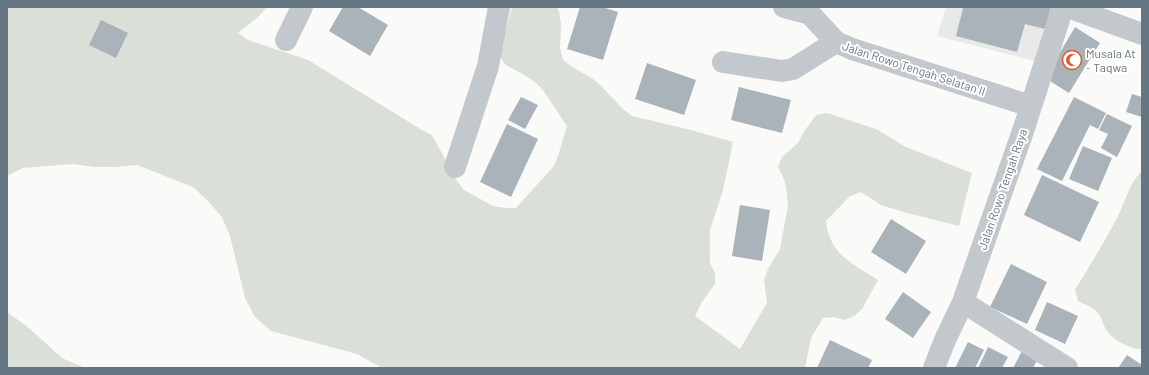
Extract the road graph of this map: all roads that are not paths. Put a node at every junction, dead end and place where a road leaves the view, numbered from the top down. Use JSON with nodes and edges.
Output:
{"nodes":[{"id":1,"x":302,"y":7,"type":"edge"},
{"id":2,"x":499,"y":7,"type":"edge"},
{"id":3,"x":784,"y":7,"type":"edge"},
{"id":4,"x":1063,"y":7,"type":"edge"},
{"id":5,"x":1068,"y":7,"type":"edge"},
{"id":6,"x":1142,"y":34,"type":"edge"},
{"id":7,"x":286,"y":40,"type":"dead end"},
{"id":8,"x":836,"y":42,"type":"junction"},
{"id":9,"x":723,"y":62,"type":"dead end"},
{"id":10,"x":1031,"y":106,"type":"junction"},
{"id":11,"x":455,"y":167,"type":"dead end"},
{"id":12,"x":963,"y":302,"type":"junction"},
{"id":13,"x":934,"y":368,"type":"edge"},
{"id":14,"x":1067,"y":368,"type":"edge"}],
"edges":[{"from":1,"to":7,"type":"street"},
{"from":2,"to":11,"type":"street"},
{"from":3,"to":8,"type":"street","name":"Jalan Rowo Tengah Selatan II"},
{"from":4,"to":10,"type":"street","name":"Jalan Rowo Tengah Raya"},
{"from":5,"to":6,"type":"street"},
{"from":8,"to":9,"type":"street"},
{"from":8,"to":10,"type":"street","name":"Jalan Rowo Tengah Selatan II"},
{"from":10,"to":12,"type":"street","name":"Jalan Rowo Tengah Raya"},
{"from":12,"to":13,"type":"street","name":"Jalan Rowo Tengah Raya"},
{"from":12,"to":14,"type":"street"}]}
